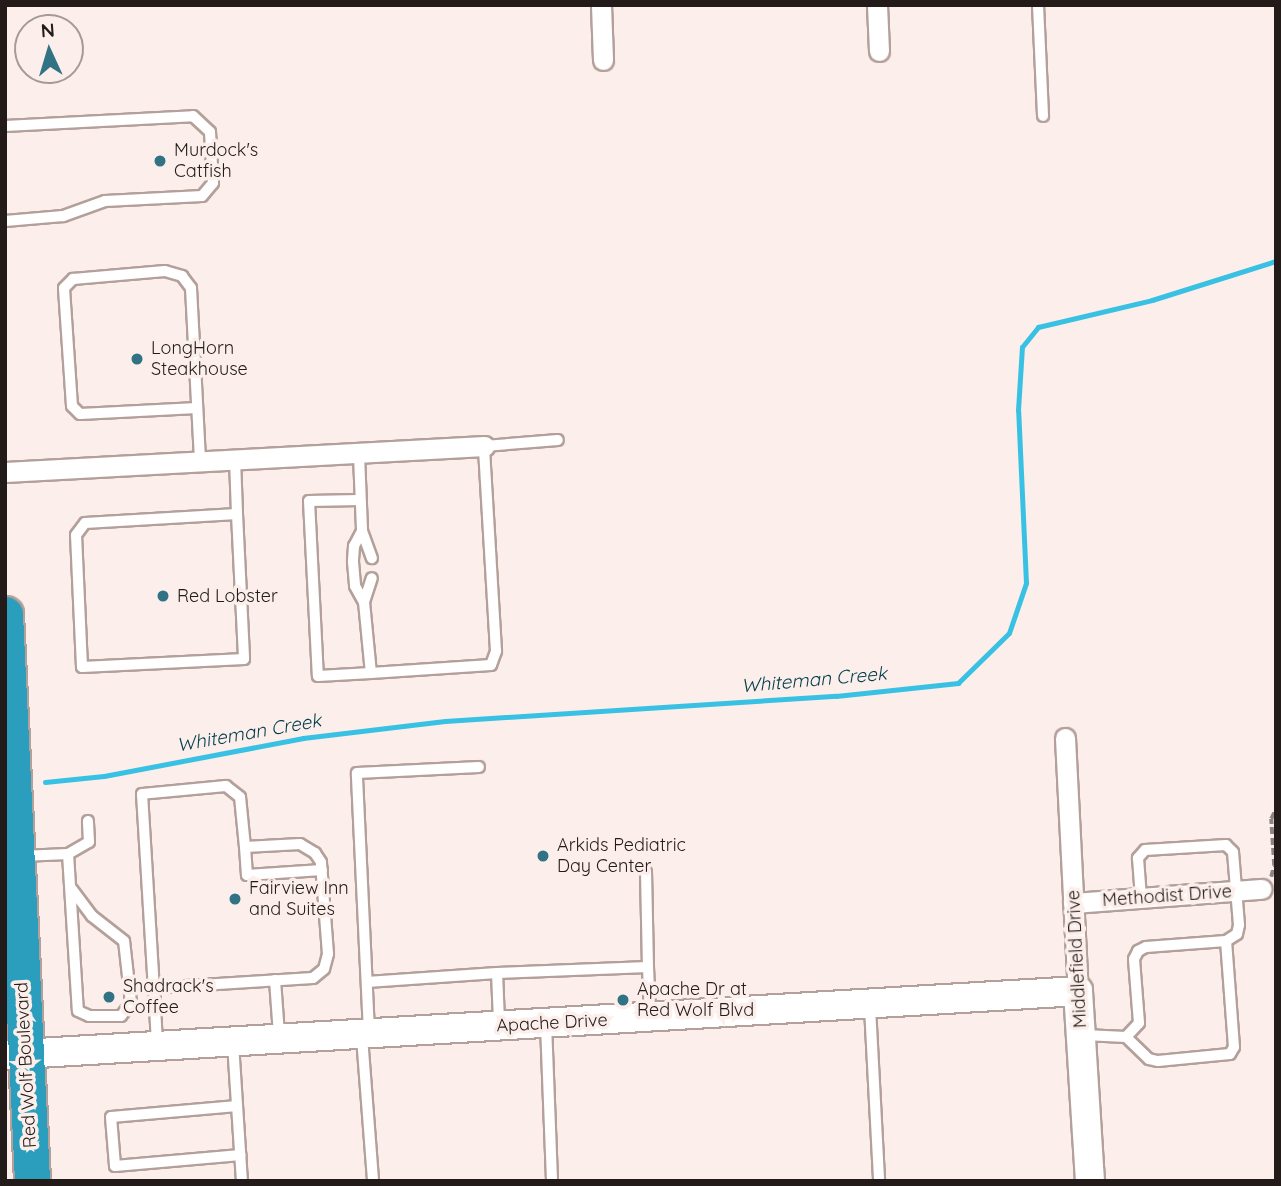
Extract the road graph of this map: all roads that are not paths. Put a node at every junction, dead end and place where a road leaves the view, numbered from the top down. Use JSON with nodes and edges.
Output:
{"nodes":[{"id":1,"x":600,"y":5,"type":"edge"},
{"id":2,"x":877,"y":5,"type":"edge"},
{"id":3,"x":1038,"y":5,"type":"edge"},
{"id":4,"x":879,"y":51,"type":"dead end"},
{"id":5,"x":603,"y":60,"type":"dead end"},
{"id":6,"x":1043,"y":116,"type":"dead end"},
{"id":7,"x":5,"y":126,"type":"edge"},
{"id":8,"x":5,"y":221,"type":"edge"},
{"id":9,"x":197,"y":408,"type":"junction"},
{"id":10,"x":558,"y":440,"type":"dead end"},
{"id":11,"x":484,"y":446,"type":"junction"},
{"id":12,"x":359,"y":455,"type":"junction"},
{"id":13,"x":235,"y":459,"type":"junction"},
{"id":14,"x":200,"y":461,"type":"junction"},
{"id":15,"x":5,"y":472,"type":"edge"},
{"id":16,"x":360,"y":500,"type":"junction"},
{"id":17,"x":237,"y":514,"type":"junction"},
{"id":18,"x":362,"y":531,"type":"junction"},
{"id":19,"x":372,"y":558,"type":"dead end"},
{"id":20,"x":372,"y":578,"type":"dead end"},
{"id":21,"x":364,"y":601,"type":"junction"},
{"id":22,"x":5,"y":614,"type":"edge"},
{"id":23,"x":6,"y":662,"type":"edge"},
{"id":24,"x":371,"y":673,"type":"junction"},
{"id":25,"x":1065,"y":738,"type":"dead end"},
{"id":26,"x":478,"y":767,"type":"dead end"},
{"id":27,"x":88,"y":821,"type":"dead end"},
{"id":28,"x":245,"y":847,"type":"junction"},
{"id":29,"x":68,"y":854,"type":"junction"},
{"id":30,"x":11,"y":856,"type":"edge"},
{"id":31,"x":322,"y":870,"type":"junction"},
{"id":32,"x":646,"y":872,"type":"dead end"},
{"id":33,"x":72,"y":889,"type":"junction"},
{"id":34,"x":1261,"y":889,"type":"road end"},
{"id":35,"x":1236,"y":891,"type":"junction"},
{"id":36,"x":1141,"y":898,"type":"junction"},
{"id":37,"x":1073,"y":903,"type":"junction"},
{"id":38,"x":13,"y":929,"type":"edge"},
{"id":39,"x":1226,"y":941,"type":"junction"},
{"id":40,"x":648,"y":967,"type":"junction"},
{"id":41,"x":497,"y":973,"type":"junction"},
{"id":42,"x":275,"y":981,"type":"junction"},
{"id":43,"x":367,"y":982,"type":"junction"},
{"id":44,"x":154,"y":988,"type":"junction"},
{"id":45,"x":1078,"y":990,"type":"junction"},
{"id":46,"x":870,"y":1003,"type":"junction"},
{"id":47,"x":650,"y":1018,"type":"junction"},
{"id":48,"x":546,"y":1023,"type":"junction"},
{"id":49,"x":499,"y":1026,"type":"junction"},
{"id":50,"x":365,"y":1033,"type":"junction"},
{"id":51,"x":1081,"y":1035,"type":"junction"},
{"id":52,"x":1126,"y":1037,"type":"junction"},
{"id":53,"x":279,"y":1039,"type":"junction"},
{"id":54,"x":233,"y":1042,"type":"junction"},
{"id":55,"x":158,"y":1048,"type":"junction"},
{"id":56,"x":16,"y":1054,"type":"edge"},
{"id":57,"x":237,"y":1106,"type":"junction"},
{"id":58,"x":241,"y":1155,"type":"junction"},
{"id":59,"x":32,"y":1181,"type":"edge"},
{"id":60,"x":242,"y":1181,"type":"edge"},
{"id":61,"x":373,"y":1181,"type":"edge"},
{"id":62,"x":552,"y":1181,"type":"edge"},
{"id":63,"x":879,"y":1181,"type":"edge"},
{"id":64,"x":1090,"y":1181,"type":"edge"}],
"edges":[{"from":1,"to":5,"type":"street"},
{"from":2,"to":4,"type":"street"},
{"from":3,"to":6,"type":"lane"},
{"from":7,"to":8,"type":"lane"},
{"from":9,"to":9,"type":"lane"},
{"from":9,"to":14,"type":"lane"},
{"from":10,"to":11,"type":"lane"},
{"from":11,"to":12,"type":"street"},
{"from":11,"to":24,"type":"lane"},
{"from":12,"to":13,"type":"street"},
{"from":12,"to":16,"type":"lane"},
{"from":13,"to":14,"type":"street"},
{"from":13,"to":17,"type":"lane"},
{"from":14,"to":15,"type":"street"},
{"from":16,"to":18,"type":"lane"},
{"from":16,"to":24,"type":"lane"},
{"from":17,"to":17,"type":"lane"},
{"from":18,"to":19,"type":"lane"},
{"from":18,"to":21,"type":"lane"},
{"from":20,"to":21,"type":"lane"},
{"from":21,"to":24,"type":"lane"},
{"from":22,"to":23,"type":"highway","name":"Red Wolf Boulevard"},
{"from":23,"to":30,"type":"highway","name":"Red Wolf Boulevard"},
{"from":25,"to":37,"type":"street","name":"Middlefield Drive"},
{"from":26,"to":43,"type":"lane"},
{"from":27,"to":29,"type":"lane"},
{"from":28,"to":31,"type":"lane"},
{"from":28,"to":31,"type":"lane"},
{"from":28,"to":44,"type":"lane"},
{"from":29,"to":30,"type":"lane"},
{"from":29,"to":33,"type":"lane"},
{"from":30,"to":38,"type":"highway","name":"Red Wolf Boulevard"},
{"from":31,"to":42,"type":"lane"},
{"from":32,"to":40,"type":"lane"},
{"from":33,"to":33,"type":"lane"},
{"from":34,"to":35,"type":"street","name":"Methodist Drive"},
{"from":35,"to":36,"type":"street","name":"Methodist Drive"},
{"from":35,"to":36,"type":"lane"},
{"from":35,"to":39,"type":"lane"},
{"from":36,"to":37,"type":"street","name":"Methodist Drive"},
{"from":37,"to":45,"type":"street","name":"Middlefield Drive"},
{"from":38,"to":56,"type":"highway","name":"Red Wolf Boulevard"},
{"from":39,"to":52,"type":"lane"},
{"from":39,"to":52,"type":"lane"},
{"from":40,"to":41,"type":"lane"},
{"from":40,"to":47,"type":"lane"},
{"from":41,"to":43,"type":"lane"},
{"from":41,"to":49,"type":"lane"},
{"from":42,"to":44,"type":"lane"},
{"from":42,"to":53,"type":"lane"},
{"from":43,"to":50,"type":"lane"},
{"from":44,"to":55,"type":"lane"},
{"from":45,"to":46,"type":"street","name":"Apache Drive"},
{"from":45,"to":51,"type":"street","name":"Middlefield Drive"},
{"from":46,"to":47,"type":"street","name":"Apache Drive"},
{"from":46,"to":63,"type":"lane"},
{"from":47,"to":48,"type":"street","name":"Apache Drive"},
{"from":48,"to":49,"type":"street","name":"Apache Drive"},
{"from":48,"to":62,"type":"lane"},
{"from":49,"to":50,"type":"street","name":"Apache Drive"},
{"from":50,"to":53,"type":"street","name":"Apache Drive"},
{"from":50,"to":61,"type":"lane"},
{"from":51,"to":52,"type":"lane"},
{"from":51,"to":64,"type":"street","name":"Middlefield Drive"},
{"from":53,"to":54,"type":"street","name":"Apache Drive"},
{"from":54,"to":55,"type":"street","name":"Apache Drive"},
{"from":54,"to":57,"type":"lane"},
{"from":55,"to":56,"type":"street","name":"Apache Drive"},
{"from":56,"to":59,"type":"highway","name":"Red Wolf Boulevard"},
{"from":57,"to":58,"type":"lane"},
{"from":57,"to":58,"type":"lane"},
{"from":58,"to":60,"type":"lane"}]}
